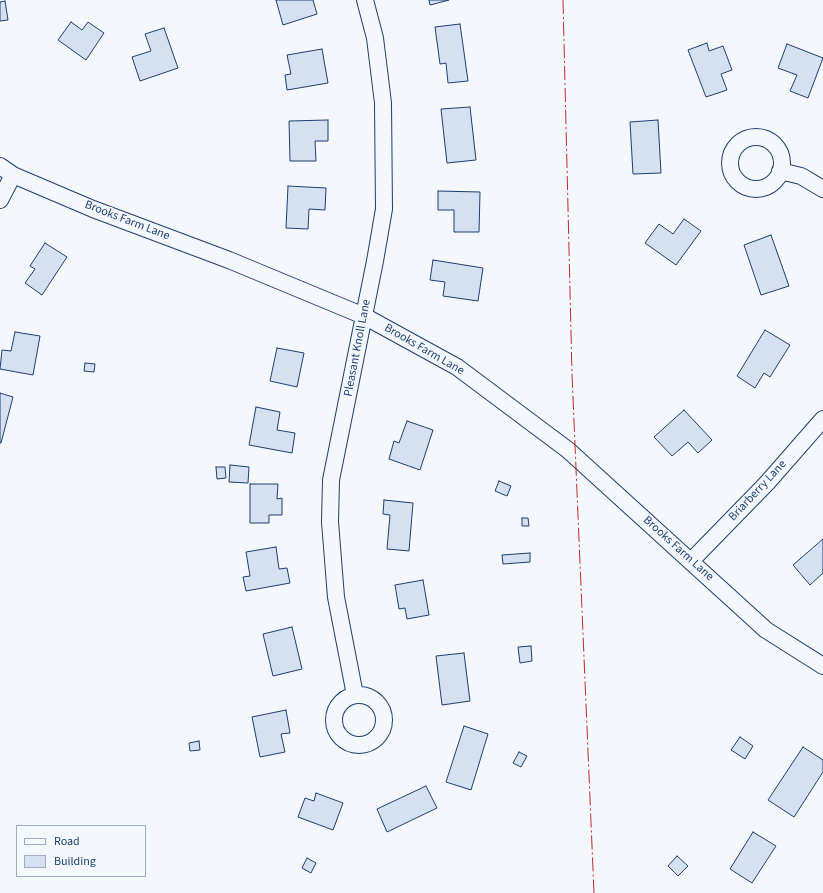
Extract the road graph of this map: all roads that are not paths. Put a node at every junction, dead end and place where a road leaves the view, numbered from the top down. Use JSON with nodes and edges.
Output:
{"nodes":[{"id":1,"x":365,"y":0,"type":"edge"},
{"id":2,"x":7,"y":170,"type":"edge"},
{"id":3,"x":780,"y":171,"type":"dead end"},
{"id":4,"x":823,"y":189,"type":"edge"},
{"id":5,"x":0,"y":200,"type":"edge"},
{"id":6,"x":364,"y":316,"type":"junction"},
{"id":7,"x":823,"y":419,"type":"edge"},
{"id":8,"x":690,"y":560,"type":"junction"},
{"id":9,"x":823,"y":666,"type":"edge"},
{"id":10,"x":355,"y":695,"type":"dead end"}],
"edges":[{"from":1,"to":6,"type":"street","name":"Pleasant Knoll Lane"},
{"from":2,"to":5,"type":"street"},
{"from":2,"to":6,"type":"street","name":"Brooks Farm Lane"},
{"from":3,"to":4,"type":"street"},
{"from":6,"to":8,"type":"street","name":"Brooks Farm Lane"},
{"from":6,"to":10,"type":"street","name":"Pleasant Knoll Lane"},
{"from":7,"to":8,"type":"street","name":"Briarberry Lane"},
{"from":8,"to":9,"type":"street","name":"Brooks Farm Lane"}]}
